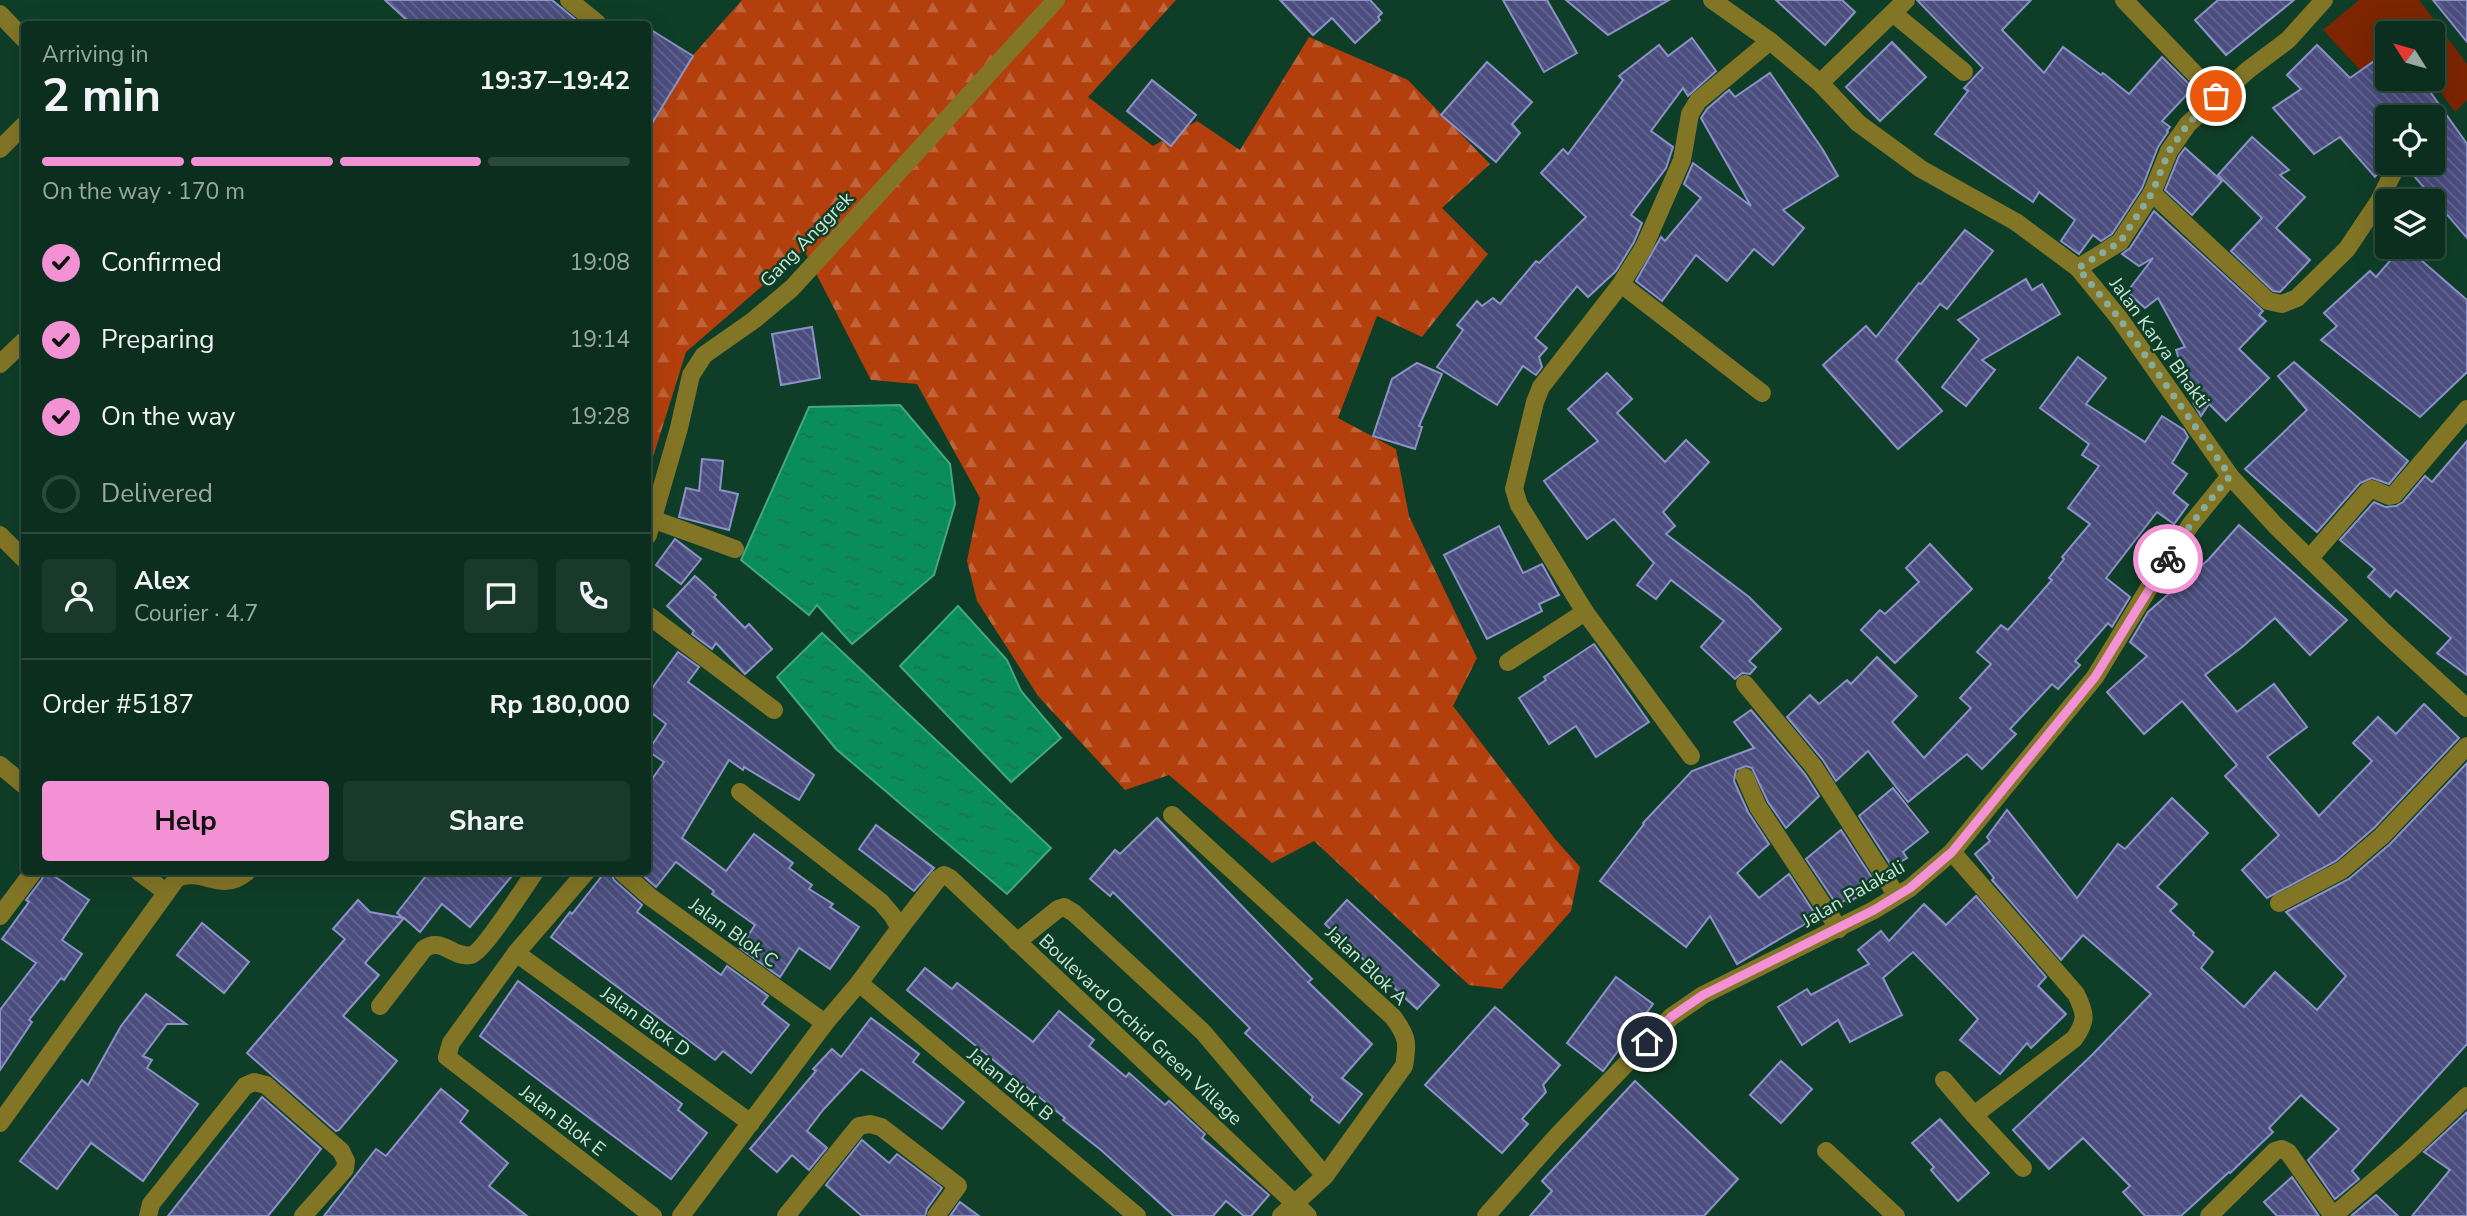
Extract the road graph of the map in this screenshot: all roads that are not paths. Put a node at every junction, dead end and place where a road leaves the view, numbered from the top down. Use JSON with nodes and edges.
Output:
{"nodes":[{"id":1,"x":569,"y":0,"type":"edge"},
{"id":2,"x":1712,"y":0,"type":"edge"},
{"id":3,"x":2124,"y":0,"type":"edge"},
{"id":4,"x":2324,"y":0,"type":"edge"},
{"id":5,"x":1048,"y":3,"type":"edge"},
{"id":6,"x":1899,"y":7,"type":"edge"},
{"id":7,"x":0,"y":14,"type":"edge"},
{"id":8,"x":595,"y":21,"type":"edge"},
{"id":9,"x":21,"y":36,"type":"edge"},
{"id":10,"x":1770,"y":41,"type":"junction"},
{"id":11,"x":1964,"y":72,"type":"dead end"},
{"id":12,"x":1820,"y":83,"type":"junction"},
{"id":13,"x":2216,"y":96,"type":"junction"},
{"id":14,"x":21,"y":128,"type":"edge"},
{"id":15,"x":0,"y":149,"type":"edge"},
{"id":16,"x":2392,"y":175,"type":"edge"},
{"id":17,"x":2152,"y":193,"type":"junction"},
{"id":18,"x":2078,"y":268,"type":"junction"},
{"id":19,"x":1621,"y":284,"type":"junction"},
{"id":20,"x":21,"y":344,"type":"edge"},
{"id":21,"x":0,"y":364,"type":"edge"},
{"id":22,"x":1762,"y":393,"type":"dead end"},
{"id":23,"x":2467,"y":409,"type":"edge"},
{"id":24,"x":2230,"y":476,"type":"junction"},
{"id":25,"x":651,"y":524,"type":"edge"},
{"id":26,"x":651,"y":527,"type":"edge"},
{"id":27,"x":0,"y":535,"type":"edge"},
{"id":28,"x":734,"y":549,"type":"dead end"},
{"id":29,"x":21,"y":556,"type":"edge"},
{"id":30,"x":2309,"y":559,"type":"junction"},
{"id":31,"x":1585,"y":612,"type":"junction"},
{"id":32,"x":651,"y":617,"type":"edge"},
{"id":33,"x":1508,"y":662,"type":"dead end"},
{"id":34,"x":1745,"y":684,"type":"dead end"},
{"id":35,"x":2467,"y":708,"type":"edge"},
{"id":36,"x":774,"y":710,"type":"dead end"},
{"id":37,"x":2467,"y":746,"type":"edge"},
{"id":38,"x":1691,"y":756,"type":"dead end"},
{"id":39,"x":0,"y":765,"type":"edge"},
{"id":40,"x":1745,"y":777,"type":"dead end"},
{"id":41,"x":21,"y":782,"type":"edge"},
{"id":42,"x":740,"y":792,"type":"dead end"},
{"id":43,"x":1172,"y":816,"type":"dead end"},
{"id":44,"x":1952,"y":852,"type":"junction"},
{"id":45,"x":31,"y":875,"type":"edge"},
{"id":46,"x":143,"y":875,"type":"edge"},
{"id":47,"x":185,"y":875,"type":"edge"},
{"id":48,"x":192,"y":875,"type":"edge"},
{"id":49,"x":242,"y":875,"type":"edge"},
{"id":50,"x":533,"y":875,"type":"edge"},
{"id":51,"x":583,"y":875,"type":"edge"},
{"id":52,"x":625,"y":875,"type":"edge"},
{"id":53,"x":166,"y":892,"type":"junction"},
{"id":54,"x":1897,"y":896,"type":"junction"},
{"id":55,"x":2279,"y":903,"type":"dead end"},
{"id":56,"x":0,"y":916,"type":"edge"},
{"id":57,"x":900,"y":928,"type":"junction"},
{"id":58,"x":1839,"y":929,"type":"junction"},
{"id":59,"x":1017,"y":942,"type":"junction"},
{"id":60,"x":516,"y":953,"type":"junction"},
{"id":61,"x":859,"y":983,"type":"junction"},
{"id":62,"x":380,"y":1006,"type":"dead end"},
{"id":63,"x":825,"y":1023,"type":"junction"},
{"id":64,"x":1944,"y":1080,"type":"dead end"},
{"id":65,"x":2467,"y":1096,"type":"edge"},
{"id":66,"x":1974,"y":1115,"type":"junction"},
{"id":67,"x":0,"y":1123,"type":"edge"},
{"id":68,"x":751,"y":1123,"type":"junction"},
{"id":69,"x":1826,"y":1151,"type":"dead end"},
{"id":70,"x":2023,"y":1168,"type":"dead end"},
{"id":71,"x":1325,"y":1176,"type":"junction"},
{"id":72,"x":1302,"y":1209,"type":"edge"},
{"id":73,"x":789,"y":1215,"type":"edge"},
{"id":74,"x":148,"y":1216,"type":"edge"},
{"id":75,"x":303,"y":1216,"type":"edge"},
{"id":76,"x":653,"y":1216,"type":"edge"},
{"id":77,"x":681,"y":1216,"type":"edge"},
{"id":78,"x":936,"y":1216,"type":"edge"},
{"id":79,"x":1137,"y":1216,"type":"edge"},
{"id":80,"x":1281,"y":1216,"type":"edge"},
{"id":81,"x":1486,"y":1216,"type":"edge"},
{"id":82,"x":1896,"y":1216,"type":"edge"},
{"id":83,"x":2209,"y":1216,"type":"edge"},
{"id":84,"x":2333,"y":1216,"type":"edge"}],
"edges":[{"from":1,"to":8,"type":"street"},
{"from":2,"to":10,"type":"street","name":"Jalan Karya Bhakti"},
{"from":3,"to":13,"type":"street"},
{"from":4,"to":13,"type":"street"},
{"from":5,"to":25,"type":"street","name":"Gang Anggrek"},
{"from":6,"to":11,"type":"street"},
{"from":6,"to":12,"type":"street"},
{"from":7,"to":9,"type":"street"},
{"from":10,"to":12,"type":"street","name":"Jalan Karya Bhakti"},
{"from":10,"to":19,"type":"street"},
{"from":12,"to":18,"type":"street","name":"Jalan Karya Bhakti"},
{"from":13,"to":17,"type":"street"},
{"from":14,"to":15,"type":"street"},
{"from":16,"to":17,"type":"street"},
{"from":17,"to":18,"type":"street"},
{"from":18,"to":24,"type":"street","name":"Jalan Karya Bhakti"},
{"from":19,"to":22,"type":"street"},
{"from":19,"to":31,"type":"street"},
{"from":20,"to":21,"type":"street"},
{"from":23,"to":30,"type":"street"},
{"from":24,"to":30,"type":"street","name":"Jalan Karya Bhakti"},
{"from":24,"to":44,"type":"street","name":"Jalan Palakali"},
{"from":26,"to":28,"type":"street"},
{"from":27,"to":29,"type":"street"},
{"from":30,"to":35,"type":"street","name":"Jalan Karya Bhakti"},
{"from":31,"to":33,"type":"street"},
{"from":31,"to":38,"type":"street"},
{"from":32,"to":36,"type":"street"},
{"from":34,"to":54,"type":"street"},
{"from":37,"to":55,"type":"street"},
{"from":39,"to":41,"type":"street"},
{"from":40,"to":58,"type":"street"},
{"from":42,"to":57,"type":"street"},
{"from":43,"to":71,"type":"street","name":"Jalan Blok A"},
{"from":44,"to":54,"type":"street","name":"Jalan Palakali"},
{"from":44,"to":66,"type":"street"},
{"from":45,"to":56,"type":"street"},
{"from":46,"to":53,"type":"street"},
{"from":47,"to":53,"type":"street"},
{"from":48,"to":49,"type":"street"},
{"from":50,"to":62,"type":"street"},
{"from":51,"to":60,"type":"street"},
{"from":52,"to":63,"type":"street","name":"Jalan Blok C"},
{"from":53,"to":67,"type":"street"},
{"from":54,"to":58,"type":"street","name":"Jalan Palakali"},
{"from":57,"to":59,"type":"street"},
{"from":57,"to":61,"type":"street"},
{"from":58,"to":81,"type":"street","name":"Jalan Palakali"},
{"from":59,"to":71,"type":"street","name":"Boulevard Orchid Green Village"},
{"from":59,"to":72,"type":"street","name":"Boulevard Orchid Green Village"},
{"from":60,"to":68,"type":"street","name":"Jalan Blok D"},
{"from":60,"to":76,"type":"street","name":"Jalan Blok E"},
{"from":61,"to":63,"type":"street"},
{"from":61,"to":79,"type":"street","name":"Jalan Blok B"},
{"from":63,"to":68,"type":"street"},
{"from":64,"to":66,"type":"street"},
{"from":65,"to":84,"type":"street"},
{"from":66,"to":70,"type":"street"},
{"from":68,"to":77,"type":"street"},
{"from":69,"to":82,"type":"street"},
{"from":71,"to":72,"type":"street"},
{"from":72,"to":80,"type":"street"},
{"from":73,"to":78,"type":"street"},
{"from":74,"to":75,"type":"street"},
{"from":83,"to":84,"type":"street"}]}
